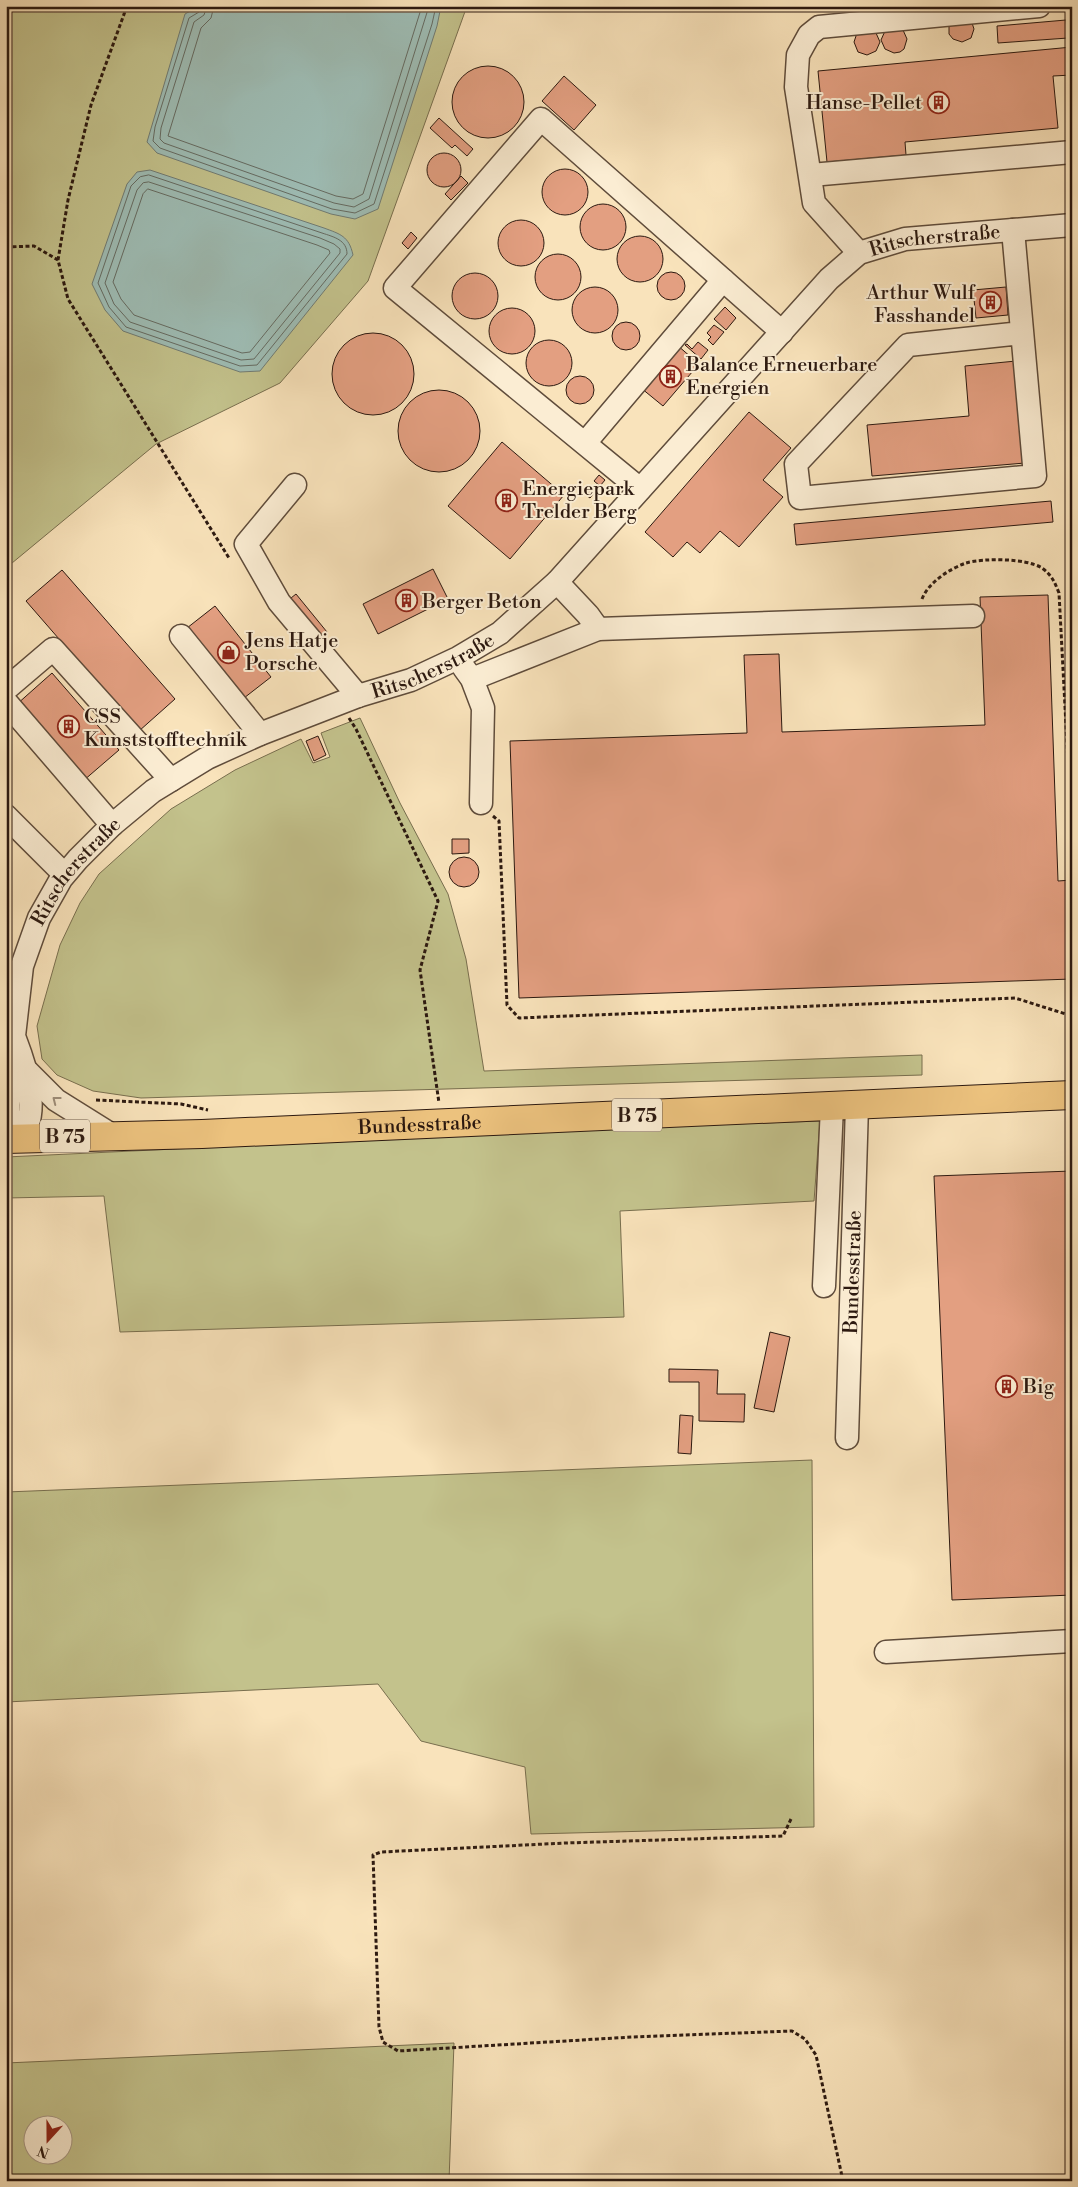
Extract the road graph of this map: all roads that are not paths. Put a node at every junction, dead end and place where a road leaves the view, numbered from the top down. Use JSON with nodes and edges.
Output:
{"nodes":[{"id":1,"x":1039,"y":6,"type":"edge"},
{"id":2,"x":1072,"y":152,"type":"edge"},
{"id":3,"x":811,"y":175,"type":"junction"},
{"id":4,"x":1072,"y":225,"type":"edge"},
{"id":5,"x":1013,"y":230,"type":"junction"},
{"id":6,"x":859,"y":253,"type":"junction"},
{"id":7,"x":723,"y":280,"type":"junction"},
{"id":8,"x":782,"y":332,"type":"junction"},
{"id":9,"x":1022,"y":333,"type":"junction"},
{"id":10,"x":585,"y":443,"type":"junction"},
{"id":11,"x":295,"y":485,"type":"dead end"},
{"id":12,"x":640,"y":488,"type":"junction"},
{"id":13,"x":557,"y":582,"type":"junction"},
{"id":14,"x":974,"y":616,"type":"dead end"},
{"id":15,"x":598,"y":629,"type":"junction"},
{"id":16,"x":181,"y":636,"type":"dead end"},
{"id":17,"x":458,"y":658,"type":"junction"},
{"id":18,"x":472,"y":679,"type":"junction"},
{"id":19,"x":6,"y":689,"type":"edge"},
{"id":20,"x":349,"y":700,"type":"junction"},
{"id":21,"x":6,"y":702,"type":"edge"},
{"id":22,"x":260,"y":734,"type":"junction"},
{"id":23,"x":171,"y":780,"type":"junction"},
{"id":24,"x":481,"y":802,"type":"road end"},
{"id":25,"x":6,"y":816,"type":"edge"},
{"id":26,"x":112,"y":825,"type":"junction"},
{"id":27,"x":64,"y":874,"type":"junction"},
{"id":28,"x":13,"y":978,"type":"edge"},
{"id":29,"x":15,"y":1039,"type":"junction"},
{"id":30,"x":6,"y":1066,"type":"edge"},
{"id":31,"x":28,"y":1072,"type":"junction"},
{"id":32,"x":1072,"y":1095,"type":"edge"},
{"id":33,"x":845,"y":1106,"type":"junction"},
{"id":34,"x":112,"y":1135,"type":"junction"},
{"id":35,"x":12,"y":1139,"type":"edge"},
{"id":36,"x":824,"y":1286,"type":"dead end"},
{"id":37,"x":846,"y":1438,"type":"dead end"},
{"id":38,"x":1072,"y":1641,"type":"edge"},
{"id":39,"x":886,"y":1652,"type":"dead end"}],
"edges":[{"from":1,"to":3,"type":"street"},
{"from":2,"to":3,"type":"street"},
{"from":3,"to":6,"type":"street"},
{"from":4,"to":5,"type":"street","name":"Ritscherstraße"},
{"from":5,"to":6,"type":"street","name":"Ritscherstraße"},
{"from":5,"to":9,"type":"street"},
{"from":6,"to":8,"type":"street","name":"Ritscherstraße"},
{"from":7,"to":8,"type":"street"},
{"from":7,"to":10,"type":"street"},
{"from":7,"to":10,"type":"street"},
{"from":8,"to":12,"type":"street","name":"Ritscherstraße"},
{"from":9,"to":9,"type":"street"},
{"from":10,"to":12,"type":"street"},
{"from":11,"to":20,"type":"street"},
{"from":12,"to":13,"type":"street","name":"Ritscherstraße"},
{"from":13,"to":15,"type":"street"},
{"from":13,"to":17,"type":"street","name":"Ritscherstraße"},
{"from":14,"to":15,"type":"street"},
{"from":15,"to":18,"type":"street"},
{"from":16,"to":22,"type":"street"},
{"from":17,"to":18,"type":"street"},
{"from":17,"to":20,"type":"street","name":"Ritscherstraße"},
{"from":18,"to":24,"type":"street"},
{"from":19,"to":23,"type":"street"},
{"from":20,"to":22,"type":"street","name":"Ritscherstraße"},
{"from":21,"to":26,"type":"street"},
{"from":22,"to":23,"type":"street","name":"Ritscherstraße"},
{"from":23,"to":26,"type":"street","name":"Ritscherstraße"},
{"from":25,"to":27,"type":"street"},
{"from":26,"to":27,"type":"street","name":"Ritscherstraße"},
{"from":27,"to":28,"type":"street","name":"Ritscherstraße"},
{"from":28,"to":29,"type":"street","name":"Ritscherstraße"},
{"from":29,"to":30,"type":"street","name":"Ritscherstraße"},
{"from":29,"to":31,"type":"street","name":"Ritscherstraße"},
{"from":29,"to":35,"type":"street","name":"Ritscherstraße"},
{"from":34,"to":31,"type":"street","name":"Ritscherstraße","one_way":true},
{"from":31,"to":35,"type":"street","name":"Ritscherstraße"},
{"from":32,"to":33,"type":"main road","name":"Bundesstraße","number":"B 75"},
{"from":33,"to":34,"type":"main road","name":"Bundesstraße","number":"B 75"},
{"from":33,"to":36,"type":"street","name":"Bundesstraße"},
{"from":33,"to":37,"type":"street","name":"Bundesstraße"},
{"from":34,"to":35,"type":"main road","name":"Bundesstraße","number":"B 75"},
{"from":38,"to":39,"type":"street"}]}
